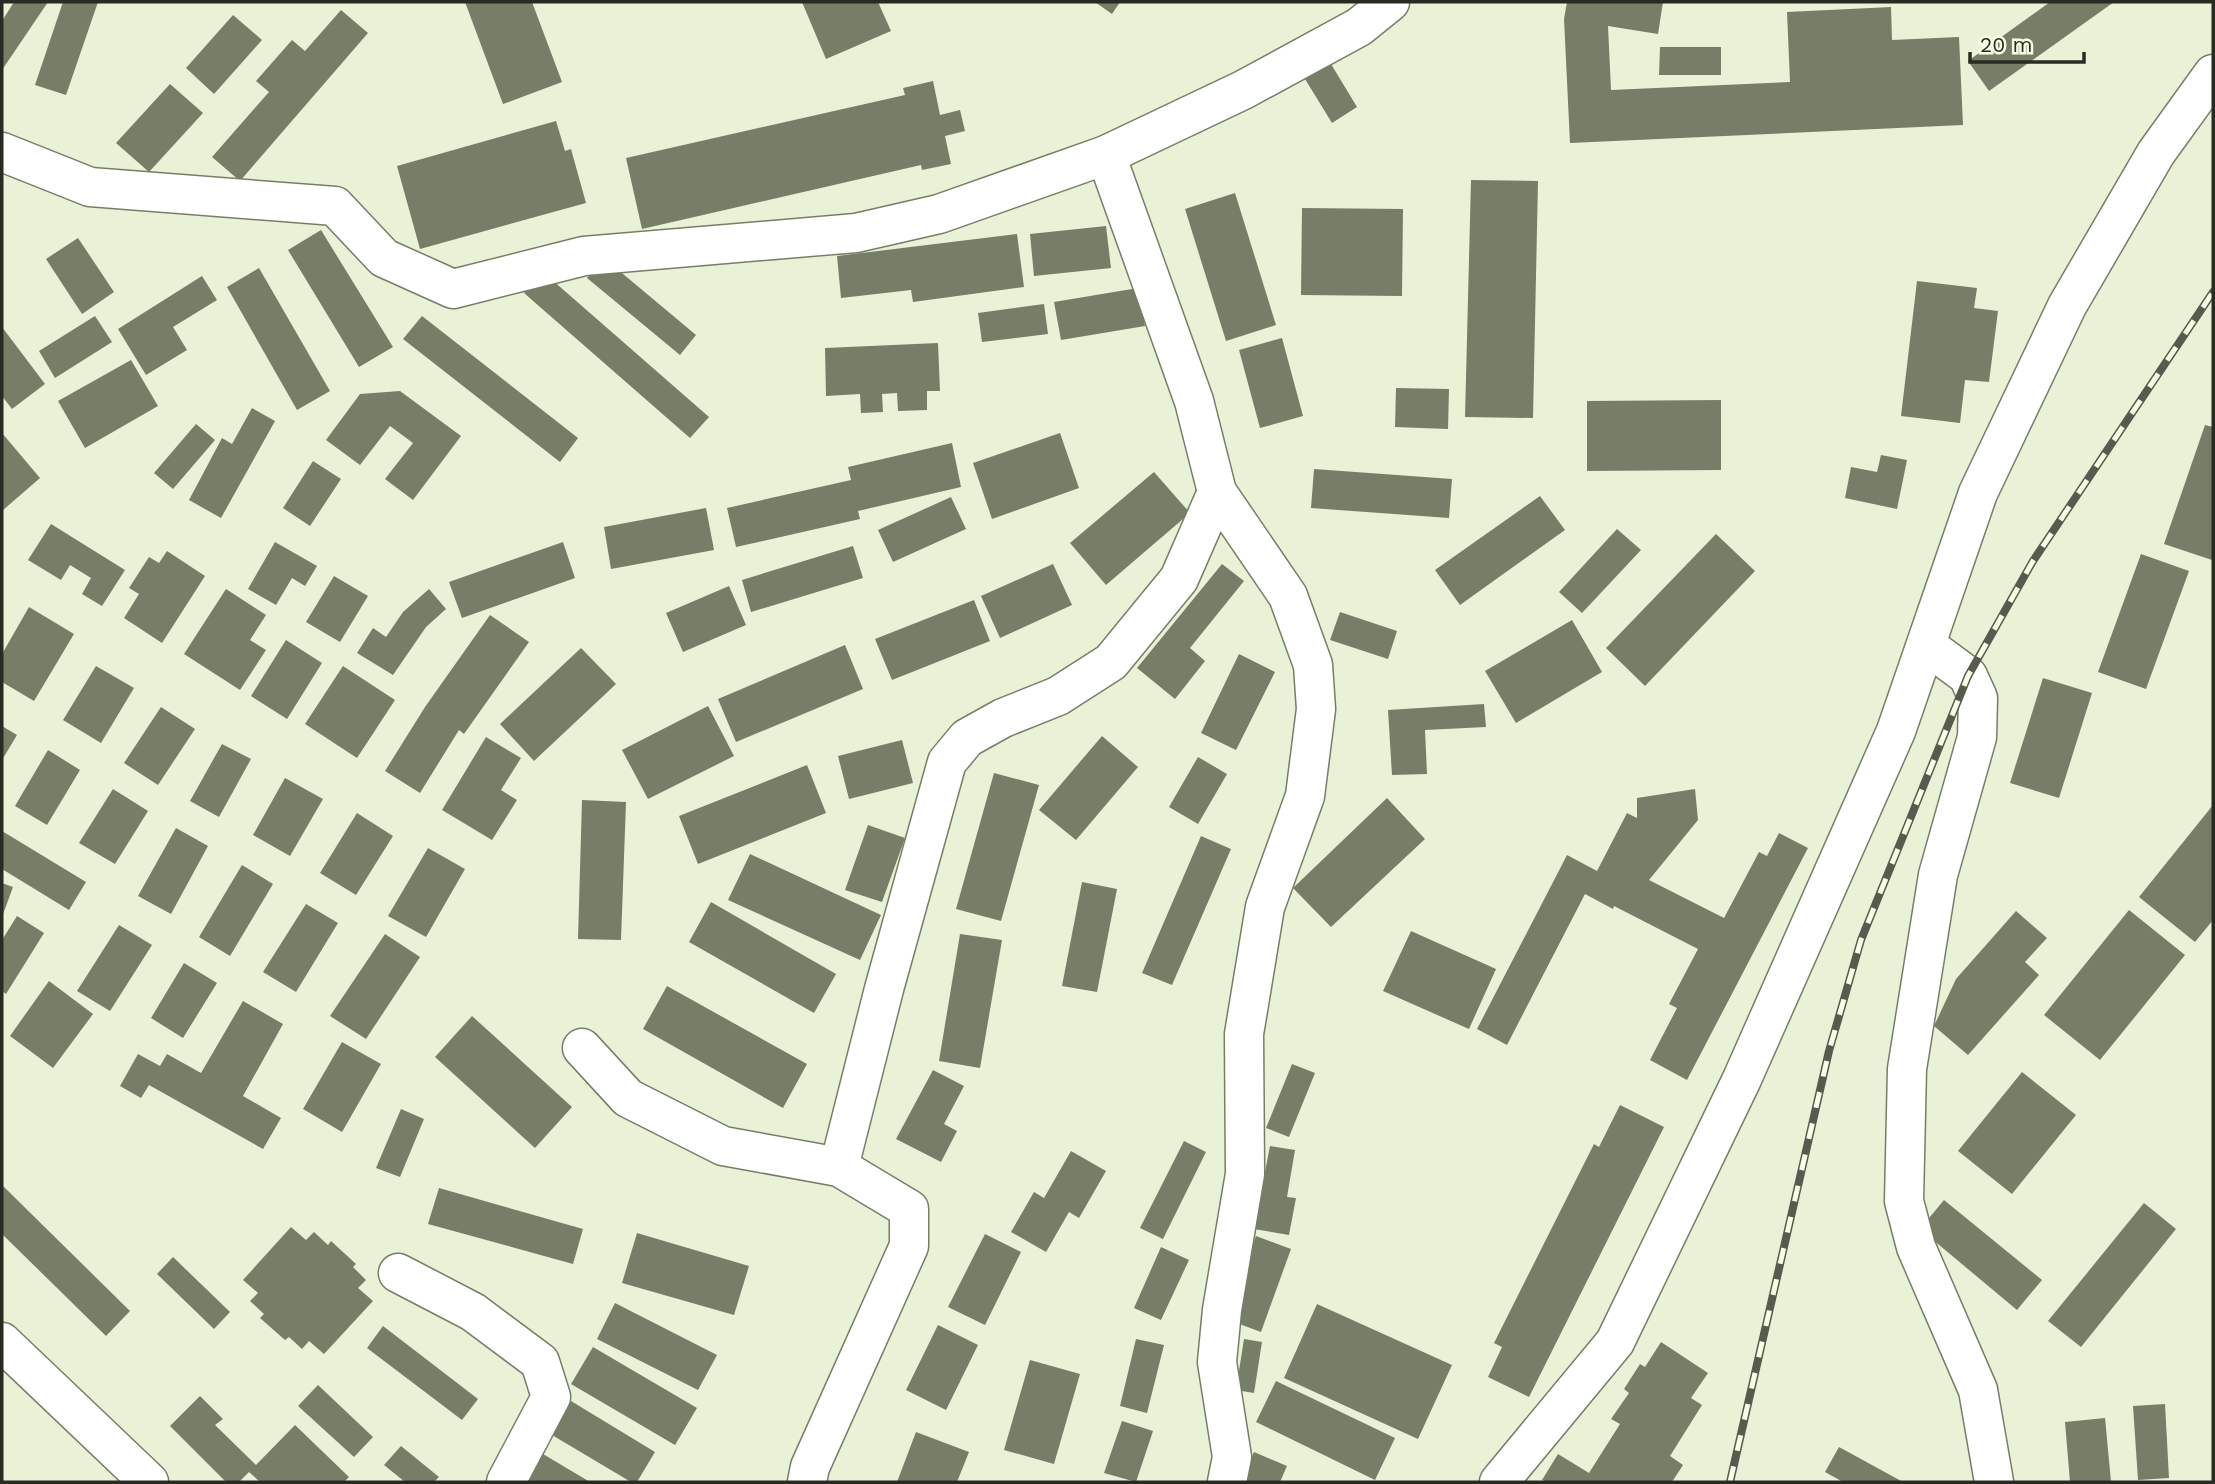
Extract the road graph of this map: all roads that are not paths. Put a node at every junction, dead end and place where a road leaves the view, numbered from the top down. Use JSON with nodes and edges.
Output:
{"nodes":[{"id":1,"x":1390,"y":2,"type":"edge"},
{"id":2,"x":2213,"y":74,"type":"edge"},
{"id":3,"x":2,"y":152,"type":"edge"},
{"id":4,"x":1106,"y":155,"type":"junction"},
{"id":5,"x":1217,"y":492,"type":"junction"},
{"id":6,"x":1926,"y":645,"type":"junction"},
{"id":7,"x":582,"y":1048,"type":"dead end"},
{"id":8,"x":839,"y":1167,"type":"junction"},
{"id":9,"x":398,"y":1273,"type":"dead end"},
{"id":10,"x":2,"y":1342,"type":"edge"},
{"id":11,"x":149,"y":1482,"type":"edge"},
{"id":12,"x":506,"y":1482,"type":"edge"},
{"id":13,"x":807,"y":1482,"type":"edge"},
{"id":14,"x":1227,"y":1482,"type":"edge"},
{"id":15,"x":1499,"y":1482,"type":"edge"},
{"id":16,"x":1994,"y":1482,"type":"edge"}],
"edges":[{"from":1,"to":4,"type":"street"},
{"from":2,"to":6,"type":"street"},
{"from":3,"to":4,"type":"street"},
{"from":4,"to":5,"type":"street"},
{"from":5,"to":8,"type":"street"},
{"from":5,"to":14,"type":"street"},
{"from":6,"to":15,"type":"street"},
{"from":6,"to":16,"type":"street"},
{"from":7,"to":8,"type":"street"},
{"from":8,"to":13,"type":"street"},
{"from":9,"to":12,"type":"street"},
{"from":10,"to":11,"type":"street"}]}
